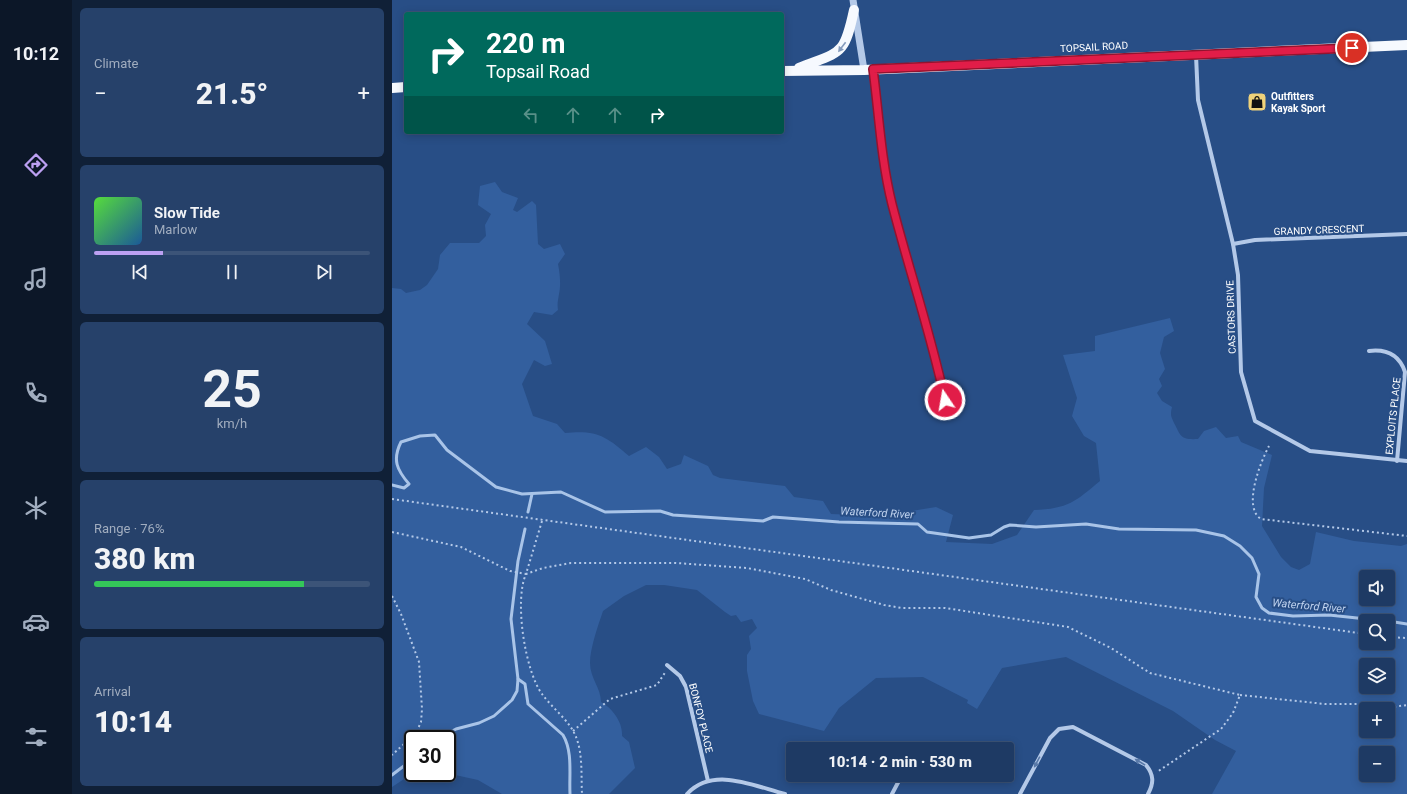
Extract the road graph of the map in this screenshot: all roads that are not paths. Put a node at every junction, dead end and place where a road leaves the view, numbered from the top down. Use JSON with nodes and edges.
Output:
{"nodes":[{"id":1,"x":854,"y":5,"type":"edge"},
{"id":2,"x":1407,"y":45,"type":"edge"},
{"id":3,"x":1196,"y":54,"type":"junction"},
{"id":4,"x":868,"y":69,"type":"junction"},
{"id":5,"x":787,"y":71,"type":"edge"},
{"id":6,"x":404,"y":87,"type":"edge"},
{"id":7,"x":392,"y":88,"type":"edge"},
{"id":8,"x":1407,"y":234,"type":"edge"},
{"id":9,"x":1233,"y":244,"type":"junction"},
{"id":10,"x":1369,"y":351,"type":"dead end"},
{"id":11,"x":945,"y":400,"type":"dead end"},
{"id":12,"x":1397,"y":461,"type":"junction"},
{"id":13,"x":1407,"y":461,"type":"edge"},
{"id":14,"x":667,"y":665,"type":"road end"},
{"id":15,"x":708,"y":781,"type":"junction"},
{"id":16,"x":898,"y":782,"type":"edge"},
{"id":17,"x":687,"y":794,"type":"edge"},
{"id":18,"x":785,"y":794,"type":"edge"},
{"id":19,"x":892,"y":794,"type":"edge"},
{"id":20,"x":1020,"y":794,"type":"edge"},
{"id":21,"x":1148,"y":794,"type":"edge"}],
"edges":[{"from":1,"to":4,"type":"street"},
{"from":1,"to":5,"type":"main road","one_way":true},
{"from":2,"to":3,"type":"main road","name":"TOPSAIL ROAD"},
{"from":3,"to":4,"type":"main road","name":"TOPSAIL ROAD"},
{"from":3,"to":9,"type":"street","name":"CASTORS DRIVE"},
{"from":4,"to":5,"type":"main road","name":"TOPSAIL ROAD"},
{"from":4,"to":11,"type":"street"},
{"from":6,"to":7,"type":"main road"},
{"from":8,"to":9,"type":"street","name":"GRANDY CRESCENT"},
{"from":9,"to":12,"type":"street","name":"CASTORS DRIVE"},
{"from":10,"to":12,"type":"street","name":"EXPLOITS PLACE"},
{"from":12,"to":13,"type":"street","name":"CASTORS DRIVE"},
{"from":14,"to":15,"type":"street","name":"BONFOY PLACE"},
{"from":15,"to":17,"type":"street"},
{"from":15,"to":18,"type":"street"},
{"from":16,"to":19,"type":"street"},
{"from":21,"to":20,"type":"street","one_way":true}]}
